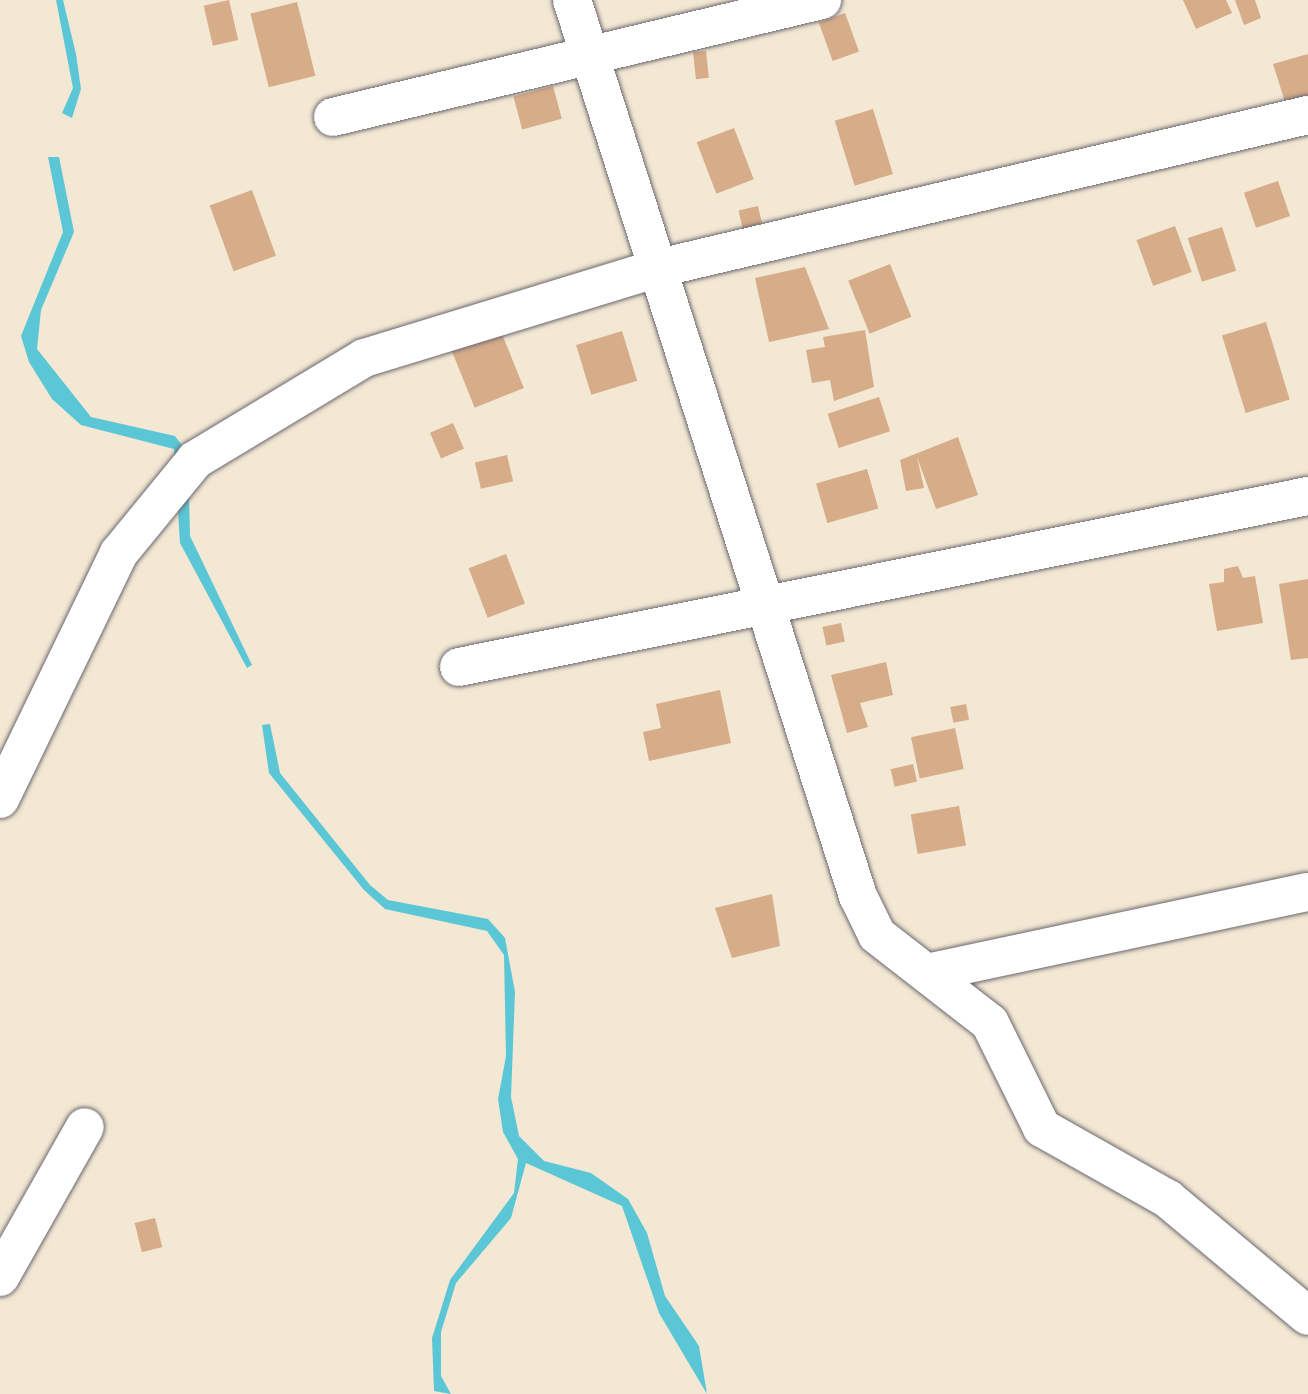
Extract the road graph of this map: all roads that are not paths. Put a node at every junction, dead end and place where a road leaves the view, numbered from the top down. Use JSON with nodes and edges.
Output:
{"nodes":[{"id":1,"x":572,"y":0,"type":"edge"},
{"id":2,"x":822,"y":0,"type":"edge"},
{"id":3,"x":585,"y":53,"type":"junction"},
{"id":4,"x":1308,"y":115,"type":"edge"},
{"id":5,"x":333,"y":117,"type":"dead end"},
{"id":6,"x":659,"y":268,"type":"junction"},
{"id":7,"x":1308,"y":496,"type":"edge"},
{"id":8,"x":770,"y":607,"type":"junction"},
{"id":9,"x":459,"y":667,"type":"dead end"},
{"id":10,"x":0,"y":799,"type":"edge"},
{"id":11,"x":1308,"y":892,"type":"edge"},
{"id":12,"x":931,"y":972,"type":"junction"},
{"id":13,"x":85,"y":1127,"type":"dead end"},
{"id":14,"x":0,"y":1277,"type":"edge"},
{"id":15,"x":1308,"y":1316,"type":"edge"}],
"edges":[{"from":1,"to":3,"type":"street"},
{"from":2,"to":3,"type":"street"},
{"from":3,"to":5,"type":"street"},
{"from":3,"to":6,"type":"street"},
{"from":4,"to":6,"type":"street"},
{"from":6,"to":8,"type":"street"},
{"from":6,"to":10,"type":"street"},
{"from":7,"to":8,"type":"street"},
{"from":8,"to":9,"type":"street"},
{"from":8,"to":12,"type":"street"},
{"from":11,"to":12,"type":"street"},
{"from":12,"to":15,"type":"street"},
{"from":13,"to":14,"type":"street"}]}
